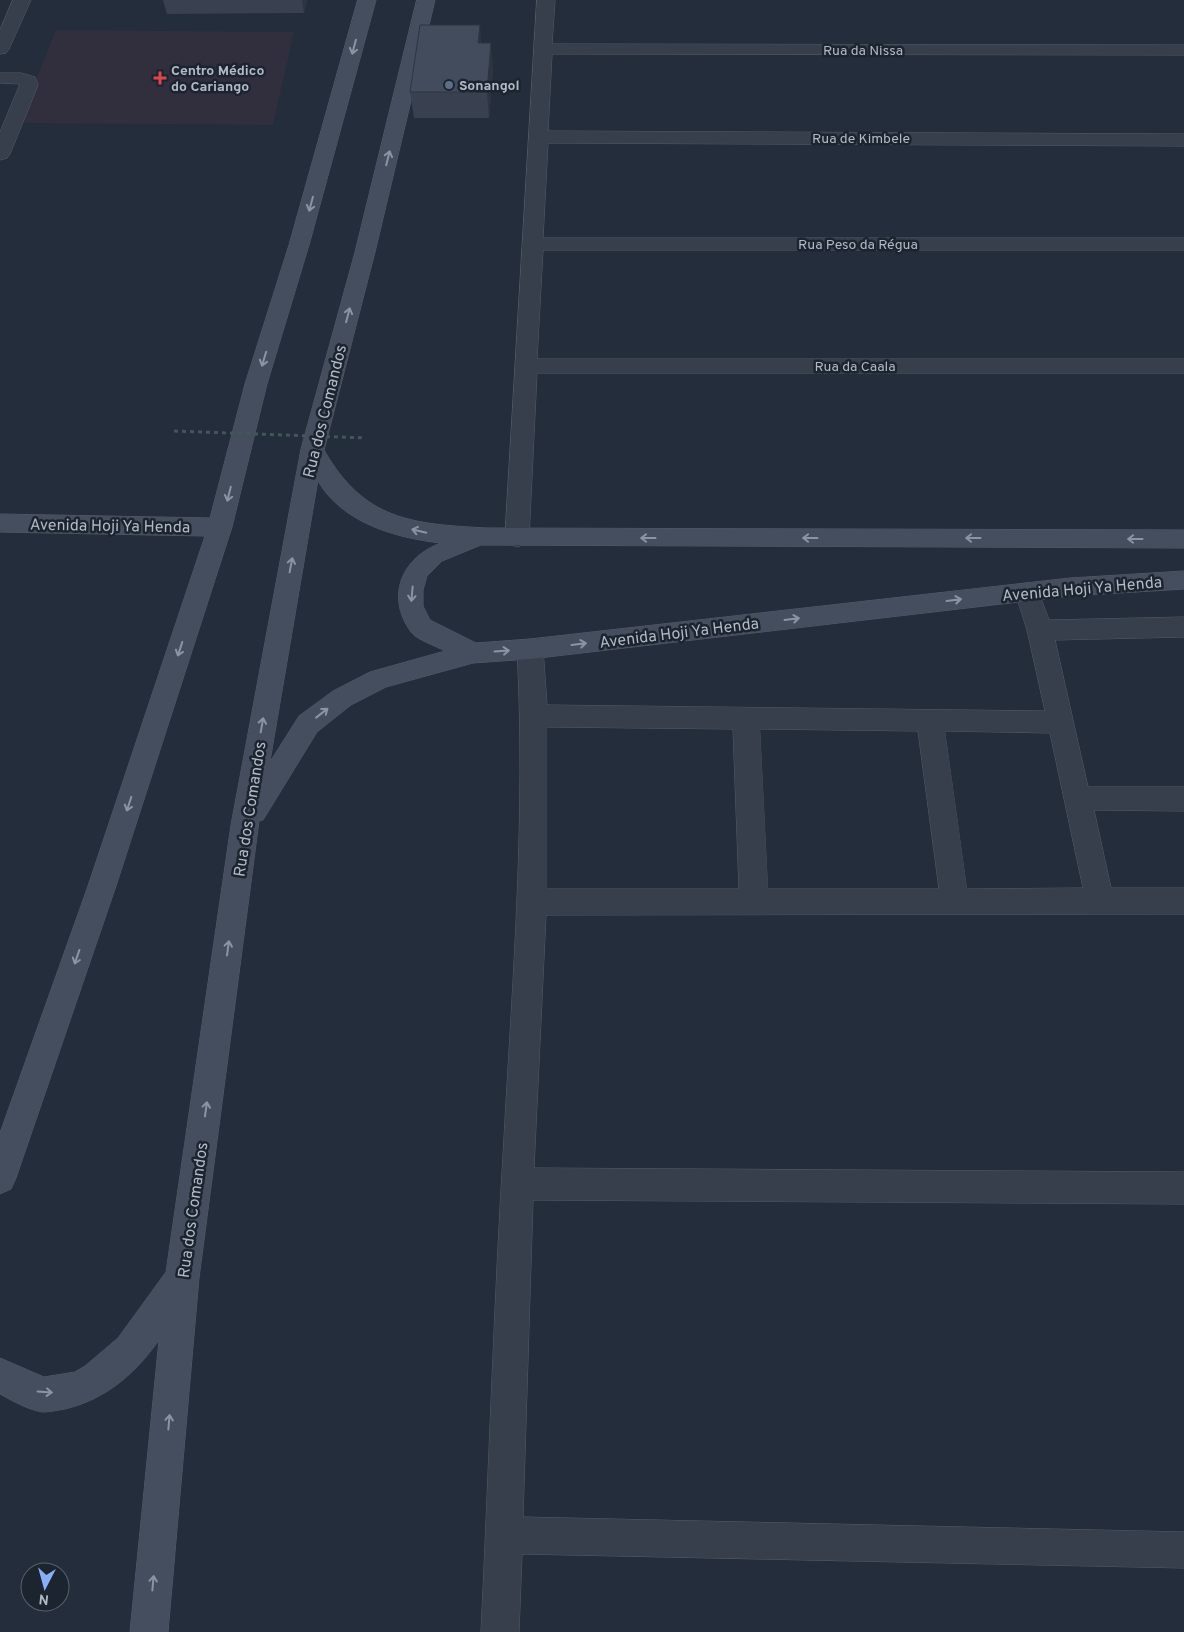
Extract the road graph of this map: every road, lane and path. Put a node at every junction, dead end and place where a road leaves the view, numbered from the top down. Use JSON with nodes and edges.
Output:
{"nodes":[{"id":1,"x":22,"y":0,"type":"edge"},
{"id":2,"x":367,"y":0,"type":"edge"},
{"id":3,"x":426,"y":0,"type":"edge"},
{"id":4,"x":546,"y":0,"type":"edge"},
{"id":5,"x":0,"y":49,"type":"edge"},
{"id":6,"x":542,"y":49,"type":"junction"},
{"id":7,"x":1184,"y":50,"type":"edge"},
{"id":8,"x":0,"y":78,"type":"edge"},
{"id":9,"x":538,"y":137,"type":"junction"},
{"id":10,"x":1184,"y":140,"type":"edge"},
{"id":11,"x":0,"y":154,"type":"edge"},
{"id":12,"x":533,"y":244,"type":"junction"},
{"id":13,"x":1184,"y":244,"type":"edge"},
{"id":14,"x":527,"y":366,"type":"junction"},
{"id":15,"x":1184,"y":366,"type":"edge"},
{"id":16,"x":174,"y":431,"type":"dead end"},
{"id":17,"x":366,"y":438,"type":"dead end"},
{"id":18,"x":312,"y":449,"type":"junction"},
{"id":19,"x":0,"y":523,"type":"edge"},
{"id":20,"x":220,"y":527,"type":"junction"},
{"id":21,"x":485,"y":536,"type":"junction"},
{"id":22,"x":517,"y":538,"type":"junction"},
{"id":23,"x":1184,"y":539,"type":"edge"},
{"id":24,"x":1184,"y":580,"type":"edge"},
{"id":25,"x":1027,"y":592,"type":"junction"},
{"id":26,"x":1184,"y":627,"type":"edge"},
{"id":27,"x":1040,"y":630,"type":"junction"},
{"id":28,"x":530,"y":649,"type":"junction"},
{"id":29,"x":473,"y":653,"type":"junction"},
{"id":30,"x":536,"y":716,"type":"junction"},
{"id":31,"x":746,"y":718,"type":"junction"},
{"id":32,"x":930,"y":721,"type":"junction"},
{"id":33,"x":1060,"y":722,"type":"junction"},
{"id":34,"x":1076,"y":798,"type":"junction"},
{"id":35,"x":1184,"y":799,"type":"edge"},
{"id":36,"x":245,"y":824,"type":"junction"},
{"id":37,"x":754,"y":901,"type":"junction"},
{"id":38,"x":955,"y":901,"type":"junction"},
{"id":39,"x":1100,"y":901,"type":"junction"},
{"id":40,"x":1184,"y":901,"type":"edge"},
{"id":41,"x":532,"y":902,"type":"junction"},
{"id":42,"x":0,"y":1178,"type":"edge"},
{"id":43,"x":517,"y":1184,"type":"junction"},
{"id":44,"x":1184,"y":1188,"type":"edge"},
{"id":45,"x":182,"y":1278,"type":"junction"},
{"id":46,"x":0,"y":1375,"type":"edge"},
{"id":47,"x":504,"y":1536,"type":"junction"},
{"id":48,"x":1184,"y":1550,"type":"edge"},
{"id":49,"x":149,"y":1632,"type":"edge"},
{"id":50,"x":500,"y":1632,"type":"edge"}],
"edges":[{"from":1,"to":5,"type":"street"},
{"from":2,"to":20,"type":"main road","one_way":true},
{"from":18,"to":3,"type":"main road","name":"Rua dos Comandos","one_way":true},
{"from":4,"to":6,"type":"street"},
{"from":6,"to":7,"type":"street","name":"Rua da Nissa"},
{"from":6,"to":9,"type":"street"},
{"from":8,"to":11,"type":"street"},
{"from":9,"to":10,"type":"street","name":"Rua de Kimbele"},
{"from":9,"to":12,"type":"street"},
{"from":12,"to":13,"type":"street","name":"Rua Peso da Régua"},
{"from":12,"to":14,"type":"street"},
{"from":14,"to":15,"type":"street","name":"Rua da Caala"},
{"from":14,"to":22,"type":"street"},
{"from":16,"to":17,"type":"path","bridge":true},
{"from":21,"to":18,"type":"main road","one_way":true},
{"from":36,"to":18,"type":"main road","name":"Rua dos Comandos","one_way":true},
{"from":19,"to":20,"type":"main road","name":"Avenida Hoji Ya Henda"},
{"from":20,"to":42,"type":"main road","one_way":true},
{"from":21,"to":22,"type":"main road"},
{"from":21,"to":29,"type":"main road","one_way":true},
{"from":23,"to":22,"type":"main road","one_way":true},
{"from":24,"to":25,"type":"main road","name":"Avenida Hoji Ya Henda"},
{"from":25,"to":27,"type":"street"},
{"from":28,"to":25,"type":"main road","name":"Avenida Hoji Ya Henda","one_way":true},
{"from":26,"to":27,"type":"street"},
{"from":27,"to":33,"type":"street"},
{"from":29,"to":28,"type":"main road","name":"Avenida Hoji Ya Henda","one_way":true},
{"from":28,"to":30,"type":"street"},
{"from":36,"to":29,"type":"main road","name":"Avenida Hoji Ya Henda","one_way":true},
{"from":30,"to":31,"type":"street"},
{"from":30,"to":41,"type":"street"},
{"from":31,"to":32,"type":"street"},
{"from":31,"to":37,"type":"street"},
{"from":32,"to":33,"type":"street"},
{"from":32,"to":38,"type":"street"},
{"from":33,"to":34,"type":"street"},
{"from":34,"to":35,"type":"street"},
{"from":34,"to":39,"type":"street"},
{"from":45,"to":36,"type":"main road","name":"Rua dos Comandos","one_way":true},
{"from":37,"to":38,"type":"street"},
{"from":37,"to":41,"type":"street"},
{"from":38,"to":39,"type":"street"},
{"from":39,"to":40,"type":"street"},
{"from":41,"to":43,"type":"street"},
{"from":43,"to":44,"type":"street"},
{"from":43,"to":47,"type":"street"},
{"from":46,"to":45,"type":"main road","one_way":true},
{"from":49,"to":45,"type":"main road","name":"Rua dos Comandos","one_way":true},
{"from":47,"to":48,"type":"street"},
{"from":47,"to":50,"type":"street"}]}
